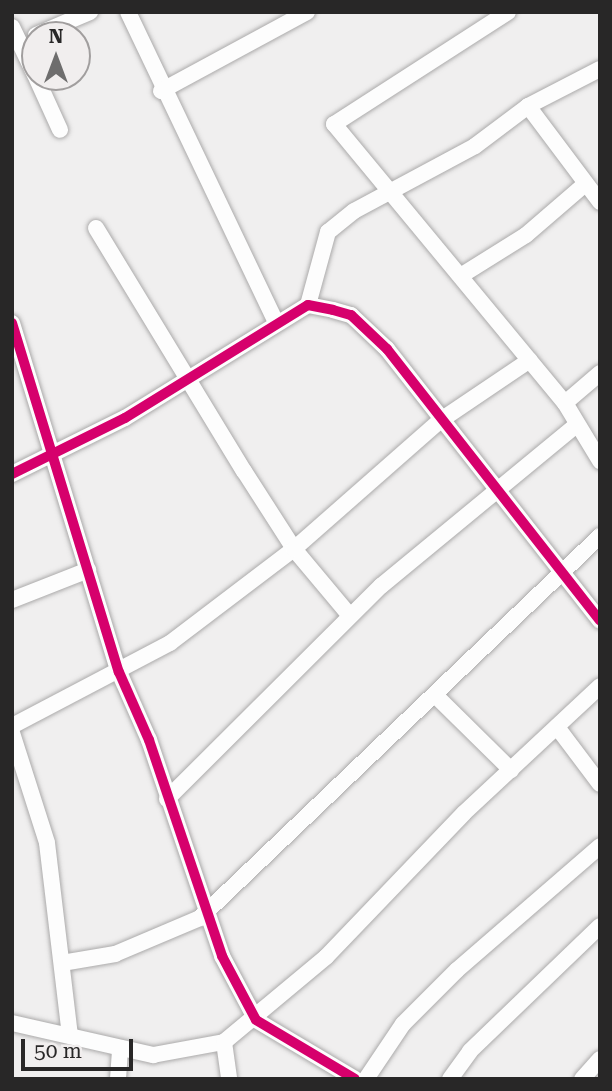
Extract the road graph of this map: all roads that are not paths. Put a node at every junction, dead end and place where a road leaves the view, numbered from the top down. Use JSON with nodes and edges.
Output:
{"nodes":[{"id":1,"x":90,"y":12,"type":"edge"},
{"id":2,"x":128,"y":12,"type":"edge"},
{"id":3,"x":307,"y":12,"type":"edge"},
{"id":4,"x":508,"y":12,"type":"edge"},
{"id":5,"x":69,"y":21,"type":"edge"},
{"id":6,"x":600,"y":69,"type":"edge"},
{"id":7,"x":42,"y":91,"type":"edge"},
{"id":8,"x":161,"y":91,"type":"junction"},
{"id":9,"x":528,"y":106,"type":"junction"},
{"id":10,"x":60,"y":130,"type":"dead end"},
{"id":11,"x":584,"y":185,"type":"junction"},
{"id":12,"x":389,"y":193,"type":"junction"},
{"id":13,"x":600,"y":202,"type":"edge"},
{"id":14,"x":96,"y":228,"type":"dead end"},
{"id":15,"x":462,"y":275,"type":"junction"},
{"id":16,"x":308,"y":305,"type":"junction"},
{"id":17,"x":276,"y":323,"type":"junction"},
{"id":18,"x":13,"y":326,"type":"edge"},
{"id":19,"x":530,"y":360,"type":"junction"},
{"id":20,"x":600,"y":373,"type":"edge"},
{"id":21,"x":190,"y":378,"type":"junction"},
{"id":22,"x":565,"y":403,"type":"junction"},
{"id":23,"x":441,"y":420,"type":"junction"},
{"id":24,"x":575,"y":426,"type":"junction"},
{"id":25,"x":53,"y":455,"type":"junction"},
{"id":26,"x":600,"y":461,"type":"edge"},
{"id":27,"x":12,"y":474,"type":"edge"},
{"id":28,"x":496,"y":491,"type":"junction"},
{"id":29,"x":600,"y":536,"type":"edge"},
{"id":30,"x":294,"y":549,"type":"junction"},
{"id":31,"x":88,"y":570,"type":"junction"},
{"id":32,"x":565,"y":574,"type":"junction"},
{"id":33,"x":12,"y":600,"type":"edge"},
{"id":34,"x":350,"y":616,"type":"junction"},
{"id":35,"x":600,"y":621,"type":"edge"},
{"id":36,"x":119,"y":672,"type":"junction"},
{"id":37,"x":600,"y":686,"type":"edge"},
{"id":38,"x":435,"y":695,"type":"junction"},
{"id":39,"x":12,"y":726,"type":"edge"},
{"id":40,"x":556,"y":727,"type":"junction"},
{"id":41,"x":12,"y":733,"type":"edge"},
{"id":42,"x":18,"y":770,"type":"edge"},
{"id":43,"x":511,"y":770,"type":"junction"},
{"id":44,"x":600,"y":784,"type":"edge"},
{"id":45,"x":167,"y":799,"type":"junction"},
{"id":46,"x":600,"y":846,"type":"edge"},
{"id":47,"x":206,"y":908,"type":"junction"},
{"id":48,"x":600,"y":926,"type":"edge"},
{"id":49,"x":62,"y":963,"type":"junction"},
{"id":50,"x":256,"y":1020,"type":"junction"},
{"id":51,"x":12,"y":1023,"type":"edge"},
{"id":52,"x":70,"y":1035,"type":"junction"},
{"id":53,"x":224,"y":1042,"type":"junction"},
{"id":54,"x":120,"y":1048,"type":"junction"},
{"id":55,"x":600,"y":1059,"type":"edge"},
{"id":56,"x":118,"y":1079,"type":"edge"},
{"id":57,"x":229,"y":1079,"type":"edge"},
{"id":58,"x":355,"y":1079,"type":"edge"},
{"id":59,"x":366,"y":1079,"type":"edge"},
{"id":60,"x":450,"y":1079,"type":"edge"},
{"id":61,"x":582,"y":1079,"type":"edge"}],
"edges":[{"from":1,"to":5,"type":"street"},
{"from":2,"to":8,"type":"street"},
{"from":3,"to":8,"type":"street"},
{"from":4,"to":12,"type":"street"},
{"from":6,"to":9,"type":"street"},
{"from":7,"to":10,"type":"street"},
{"from":8,"to":17,"type":"street"},
{"from":9,"to":11,"type":"street"},
{"from":9,"to":12,"type":"street"},
{"from":11,"to":13,"type":"street"},
{"from":11,"to":15,"type":"street"},
{"from":12,"to":15,"type":"street"},
{"from":12,"to":16,"type":"street"},
{"from":14,"to":21,"type":"street"},
{"from":15,"to":19,"type":"street"},
{"from":16,"to":17,"type":"street"},
{"from":16,"to":23,"type":"street"},
{"from":17,"to":21,"type":"street"},
{"from":18,"to":25,"type":"street"},
{"from":19,"to":22,"type":"street"},
{"from":19,"to":23,"type":"street"},
{"from":20,"to":22,"type":"street"},
{"from":21,"to":25,"type":"street"},
{"from":21,"to":30,"type":"street"},
{"from":22,"to":24,"type":"street"},
{"from":23,"to":28,"type":"street"},
{"from":23,"to":30,"type":"street"},
{"from":24,"to":26,"type":"street"},
{"from":24,"to":28,"type":"street"},
{"from":25,"to":27,"type":"street"},
{"from":25,"to":31,"type":"street"},
{"from":28,"to":32,"type":"street"},
{"from":28,"to":34,"type":"street"},
{"from":29,"to":32,"type":"street"},
{"from":30,"to":34,"type":"street"},
{"from":30,"to":36,"type":"street"},
{"from":31,"to":33,"type":"street"},
{"from":31,"to":36,"type":"street"},
{"from":32,"to":35,"type":"street"},
{"from":32,"to":38,"type":"street"},
{"from":34,"to":45,"type":"street"},
{"from":36,"to":39,"type":"street"},
{"from":36,"to":45,"type":"street"},
{"from":37,"to":40,"type":"street"},
{"from":38,"to":43,"type":"street"},
{"from":38,"to":47,"type":"street"},
{"from":40,"to":43,"type":"street"},
{"from":40,"to":44,"type":"street"},
{"from":41,"to":42,"type":"street"},
{"from":42,"to":49,"type":"street"},
{"from":43,"to":50,"type":"street"},
{"from":45,"to":47,"type":"street"},
{"from":46,"to":59,"type":"street"},
{"from":47,"to":49,"type":"street"},
{"from":47,"to":50,"type":"street"},
{"from":48,"to":60,"type":"street"},
{"from":49,"to":52,"type":"street"},
{"from":50,"to":53,"type":"street"},
{"from":50,"to":58,"type":"street"},
{"from":51,"to":52,"type":"street"},
{"from":52,"to":54,"type":"street"},
{"from":53,"to":54,"type":"street"},
{"from":53,"to":57,"type":"street"},
{"from":54,"to":56,"type":"street"},
{"from":55,"to":61,"type":"street"}]}
